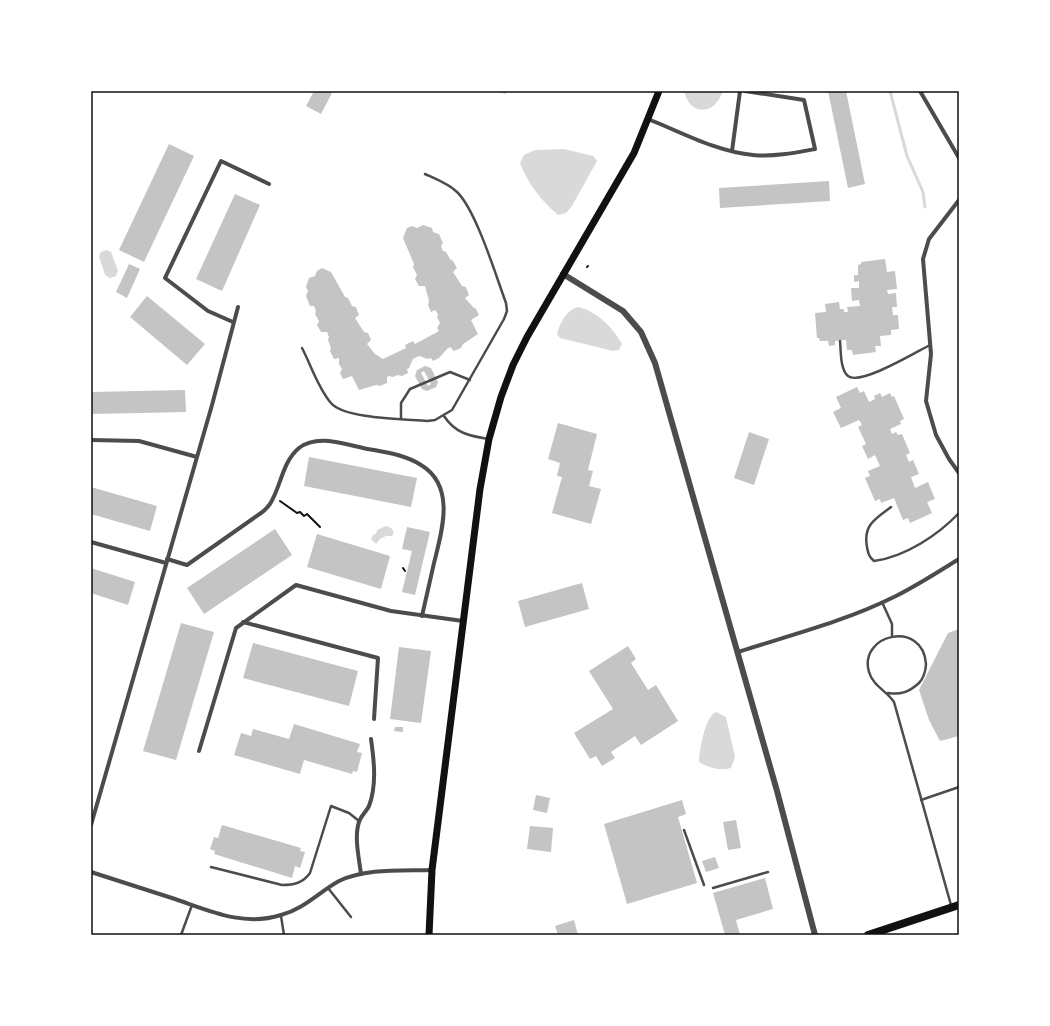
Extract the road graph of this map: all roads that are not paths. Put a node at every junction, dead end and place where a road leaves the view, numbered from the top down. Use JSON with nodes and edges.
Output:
{"nodes":[{"id":1,"x":659,"y":91,"type":"edge"},
{"id":2,"x":740,"y":91,"type":"edge"},
{"id":3,"x":745,"y":91,"type":"edge"},
{"id":4,"x":920,"y":91,"type":"edge"},
{"id":5,"x":648,"y":119,"type":"junction"},
{"id":6,"x":732,"y":151,"type":"junction"},
{"id":7,"x":959,"y":158,"type":"edge"},
{"id":8,"x":425,"y":174,"type":"dead end"},
{"id":9,"x":269,"y":184,"type":"dead end"},
{"id":10,"x":959,"y":200,"type":"edge"},
{"id":11,"x":563,"y":274,"type":"junction"},
{"id":12,"x":238,"y":307,"type":"dead end"},
{"id":13,"x":233,"y":322,"type":"junction"},
{"id":14,"x":840,"y":341,"type":"dead end"},
{"id":15,"x":930,"y":344,"type":"junction"},
{"id":16,"x":302,"y":348,"type":"dead end"},
{"id":17,"x":470,"y":380,"type":"junction"},
{"id":18,"x":444,"y":416,"type":"junction"},
{"id":19,"x":402,"y":419,"type":"junction"},
{"id":20,"x":489,"y":439,"type":"junction"},
{"id":21,"x":91,"y":440,"type":"edge"},
{"id":22,"x":197,"y":457,"type":"junction"},
{"id":23,"x":959,"y":473,"type":"edge"},
{"id":24,"x":891,"y":507,"type":"dead end"},
{"id":25,"x":959,"y":513,"type":"edge"},
{"id":26,"x":91,"y":542,"type":"edge"},
{"id":27,"x":959,"y":559,"type":"edge"},
{"id":28,"x":167,"y":561,"type":"junction"},
{"id":29,"x":882,"y":602,"type":"junction"},
{"id":30,"x":422,"y":616,"type":"junction"},
{"id":31,"x":464,"y":621,"type":"junction"},
{"id":32,"x":243,"y":622,"type":"junction"},
{"id":33,"x":892,"y":637,"type":"junction"},
{"id":34,"x":738,"y":652,"type":"junction"},
{"id":35,"x":888,"y":693,"type":"junction"},
{"id":36,"x":374,"y":719,"type":"dead end"},
{"id":37,"x":371,"y":739,"type":"dead end"},
{"id":38,"x":199,"y":750,"type":"dead end"},
{"id":39,"x":959,"y":787,"type":"edge"},
{"id":40,"x":921,"y":800,"type":"junction"},
{"id":41,"x":359,"y":821,"type":"junction"},
{"id":42,"x":91,"y":825,"type":"edge"},
{"id":43,"x":684,"y":830,"type":"dead end"},
{"id":44,"x":210,"y":867,"type":"dead end"},
{"id":45,"x":432,"y":870,"type":"junction"},
{"id":46,"x":91,"y":872,"type":"edge"},
{"id":47,"x":768,"y":872,"type":"dead end"},
{"id":48,"x":361,"y":874,"type":"junction"},
{"id":49,"x":704,"y":884,"type":"dead end"},
{"id":50,"x":328,"y":888,"type":"junction"},
{"id":51,"x":714,"y":888,"type":"dead end"},
{"id":52,"x":192,"y":905,"type":"junction"},
{"id":53,"x":955,"y":906,"type":"edge"},
{"id":54,"x":281,"y":916,"type":"junction"},
{"id":55,"x":351,"y":917,"type":"dead end"},
{"id":56,"x":181,"y":935,"type":"edge"},
{"id":57,"x":284,"y":935,"type":"edge"},
{"id":58,"x":429,"y":935,"type":"edge"},
{"id":59,"x":815,"y":935,"type":"edge"},
{"id":60,"x":868,"y":935,"type":"edge"}],
"edges":[{"from":1,"to":5,"type":"main road"},
{"from":2,"to":6,"type":"street"},
{"from":3,"to":6,"type":"street"},
{"from":4,"to":7,"type":"street"},
{"from":5,"to":6,"type":"street"},
{"from":5,"to":11,"type":"main road"},
{"from":8,"to":17,"type":"lane"},
{"from":9,"to":13,"type":"street"},
{"from":10,"to":15,"type":"street"},
{"from":11,"to":20,"type":"main road"},
{"from":11,"to":34,"type":"street"},
{"from":12,"to":13,"type":"street"},
{"from":13,"to":22,"type":"street"},
{"from":14,"to":15,"type":"lane"},
{"from":15,"to":23,"type":"street"},
{"from":16,"to":19,"type":"lane"},
{"from":17,"to":18,"type":"lane"},
{"from":17,"to":19,"type":"lane"},
{"from":18,"to":19,"type":"lane"},
{"from":18,"to":20,"type":"lane"},
{"from":20,"to":31,"type":"main road"},
{"from":21,"to":22,"type":"street"},
{"from":22,"to":28,"type":"street"},
{"from":24,"to":25,"type":"lane"},
{"from":26,"to":28,"type":"street"},
{"from":27,"to":29,"type":"street"},
{"from":28,"to":30,"type":"street"},
{"from":28,"to":42,"type":"street"},
{"from":29,"to":33,"type":"lane"},
{"from":29,"to":34,"type":"street"},
{"from":30,"to":31,"type":"street"},
{"from":30,"to":32,"type":"street"},
{"from":31,"to":45,"type":"main road"},
{"from":32,"to":36,"type":"street"},
{"from":32,"to":38,"type":"street"},
{"from":33,"to":35,"type":"lane"},
{"from":33,"to":35,"type":"lane"},
{"from":34,"to":59,"type":"street"},
{"from":35,"to":40,"type":"lane"},
{"from":37,"to":41,"type":"street"},
{"from":39,"to":40,"type":"lane"},
{"from":40,"to":53,"type":"lane"},
{"from":41,"to":44,"type":"lane"},
{"from":41,"to":48,"type":"street"},
{"from":43,"to":49,"type":"lane"},
{"from":45,"to":48,"type":"street"},
{"from":45,"to":58,"type":"main road"},
{"from":46,"to":52,"type":"street"},
{"from":47,"to":51,"type":"lane"},
{"from":48,"to":50,"type":"street"},
{"from":50,"to":54,"type":"street"},
{"from":50,"to":55,"type":"lane"},
{"from":52,"to":54,"type":"street"},
{"from":52,"to":56,"type":"lane"},
{"from":53,"to":60,"type":"main road"},
{"from":54,"to":57,"type":"lane"}]}
